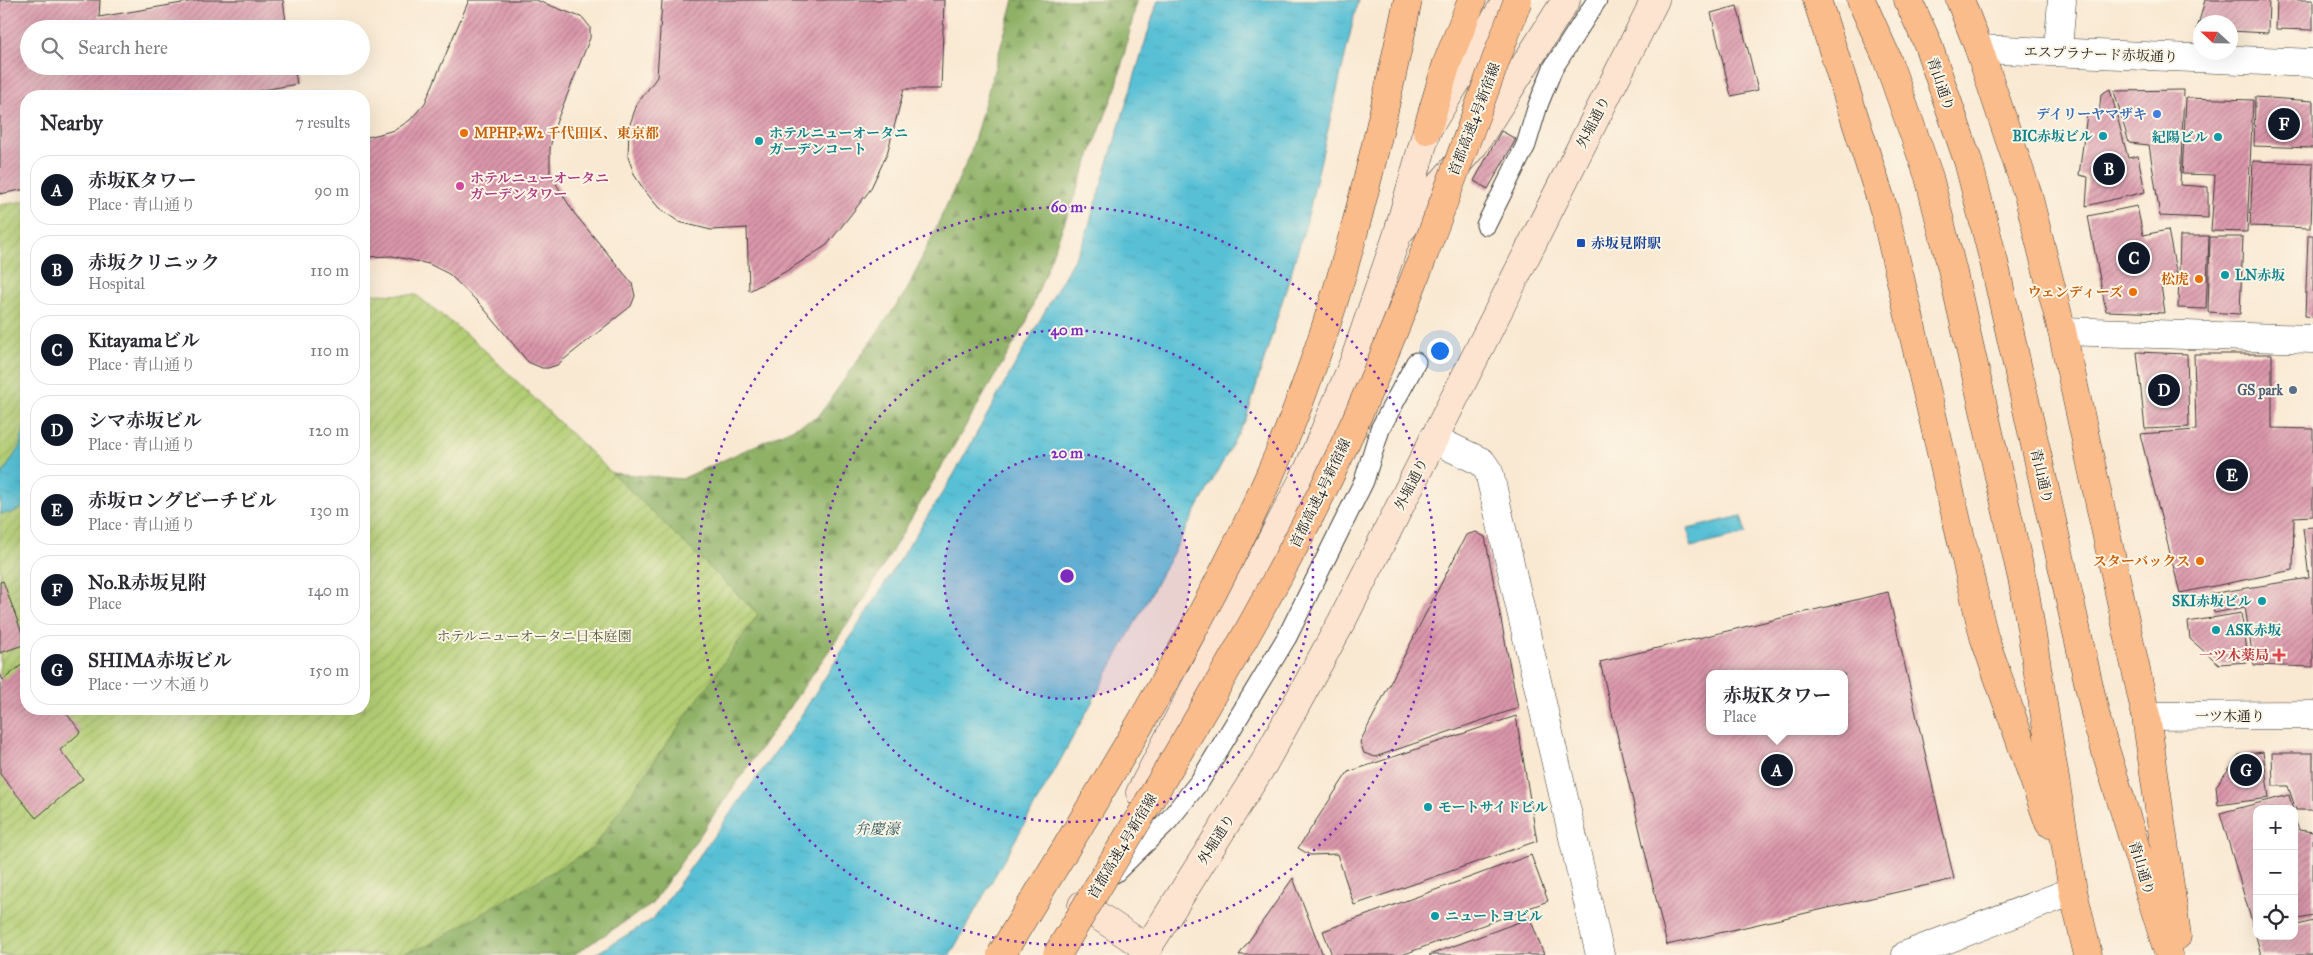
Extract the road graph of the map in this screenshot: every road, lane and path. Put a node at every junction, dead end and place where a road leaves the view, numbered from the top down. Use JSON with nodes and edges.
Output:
{"nodes":[{"id":1,"x":1408,"y":0,"type":"edge"},
{"id":2,"x":1472,"y":0,"type":"edge"},
{"id":3,"x":1506,"y":0,"type":"edge"},
{"id":4,"x":1518,"y":0,"type":"edge"},
{"id":5,"x":1566,"y":0,"type":"edge"},
{"id":6,"x":1597,"y":0,"type":"edge"},
{"id":7,"x":1655,"y":0,"type":"edge"},
{"id":8,"x":1817,"y":0,"type":"edge"},
{"id":9,"x":1861,"y":0,"type":"edge"},
{"id":10,"x":1908,"y":0,"type":"edge"},
{"id":11,"x":1960,"y":0,"type":"edge"},
{"id":12,"x":2062,"y":1,"type":"edge"},
{"id":13,"x":2058,"y":37,"type":"dead end"},
{"id":14,"x":1979,"y":49,"type":"junction"},
{"id":15,"x":2313,"y":63,"type":"edge"},
{"id":16,"x":1427,"y":130,"type":"junction"},
{"id":17,"x":1486,"y":225,"type":"dead end"},
{"id":18,"x":1397,"y":236,"type":"junction"},
{"id":19,"x":2062,"y":331,"type":"junction"},
{"id":20,"x":2313,"y":339,"type":"edge"},
{"id":21,"x":1416,"y":362,"type":"dead end"},
{"id":22,"x":1433,"y":439,"type":"junction"},
{"id":23,"x":2313,"y":715,"type":"edge"},
{"id":24,"x":2146,"y":716,"type":"junction"},
{"id":25,"x":2073,"y":891,"type":"junction"},
{"id":26,"x":1082,"y":905,"type":"junction"},
{"id":27,"x":1145,"y":952,"type":"edge"},
{"id":28,"x":1001,"y":955,"type":"edge"},
{"id":29,"x":1052,"y":955,"type":"edge"},
{"id":30,"x":1057,"y":955,"type":"edge"},
{"id":31,"x":1600,"y":955,"type":"edge"},
{"id":32,"x":1906,"y":955,"type":"edge"},
{"id":33,"x":2088,"y":955,"type":"edge"},
{"id":34,"x":2169,"y":955,"type":"edge"},
{"id":35,"x":2180,"y":955,"type":"edge"}],
"edges":[{"from":1,"to":28,"type":"highway","bridge":true},
{"from":2,"to":16,"type":"highway"},
{"from":3,"to":16,"type":"main road"},
{"from":4,"to":30,"type":"highway","name":"首都高速4号新宿線","bridge":true},
{"from":5,"to":18,"type":"main road"},
{"from":6,"to":17,"type":"lane"},
{"from":7,"to":22,"type":"main road","name":"外堀通り"},
{"from":8,"to":25,"type":"highway"},
{"from":9,"to":25,"type":"highway"},
{"from":10,"to":34,"type":"highway","name":"青山通り"},
{"from":11,"to":14,"type":"highway"},
{"from":12,"to":13,"type":"street"},
{"from":14,"to":15,"type":"street","name":"エスプラナード赤坂通り"},
{"from":14,"to":19,"type":"highway"},
{"from":16,"to":18,"type":"main road"},
{"from":18,"to":26,"type":"main road"},
{"from":19,"to":20,"type":"street"},
{"from":19,"to":24,"type":"highway"},
{"from":21,"to":26,"type":"lane"},
{"from":22,"to":27,"type":"main road","name":"外堀通り"},
{"from":22,"to":31,"type":"street"},
{"from":23,"to":24,"type":"street","name":"一ツ木通り"},
{"from":24,"to":35,"type":"highway"},
{"from":25,"to":32,"type":"street"},
{"from":25,"to":33,"type":"highway"},
{"from":26,"to":27,"type":"main road"},
{"from":26,"to":29,"type":"main road"}]}
